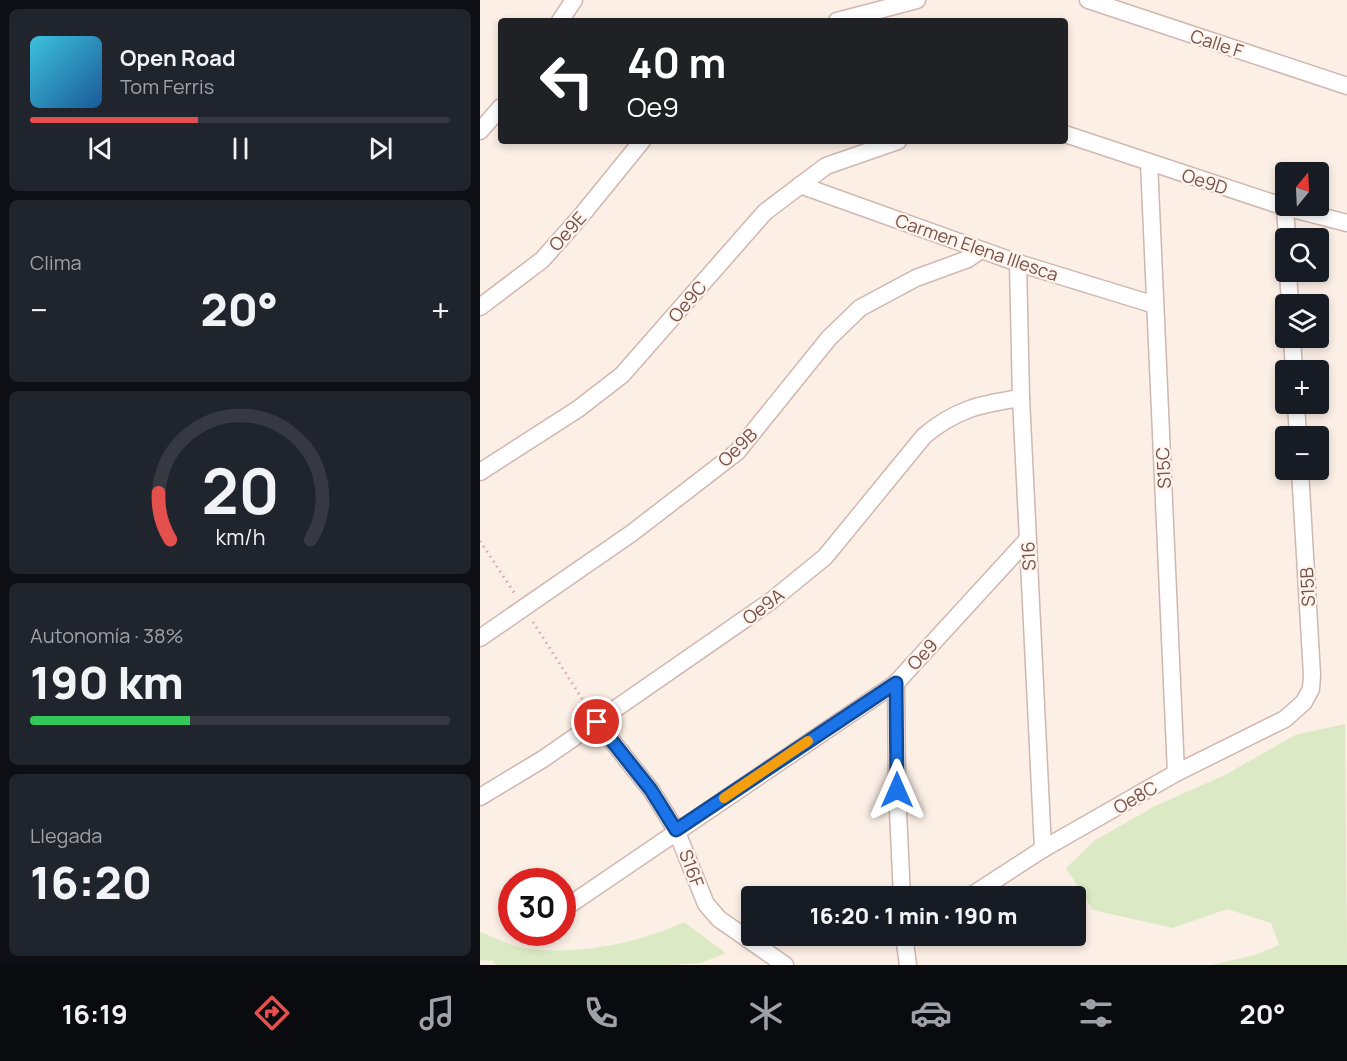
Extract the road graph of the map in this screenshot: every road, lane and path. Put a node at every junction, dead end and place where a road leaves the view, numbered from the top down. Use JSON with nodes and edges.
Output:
{"nodes":[{"id":1,"x":586,"y":0,"type":"edge"},
{"id":2,"x":917,"y":0,"type":"edge"},
{"id":3,"x":1088,"y":0,"type":"edge"},
{"id":4,"x":566,"y":11,"type":"edge"},
{"id":5,"x":848,"y":18,"type":"edge"},
{"id":6,"x":1347,"y":86,"type":"edge"},
{"id":7,"x":498,"y":110,"type":"edge"},
{"id":8,"x":480,"y":131,"type":"edge"},
{"id":9,"x":1068,"y":135,"type":"edge"},
{"id":10,"x":640,"y":144,"type":"edge"},
{"id":11,"x":889,"y":144,"type":"edge"},
{"id":12,"x":1149,"y":162,"type":"junction"},
{"id":13,"x":800,"y":185,"type":"junction"},
{"id":14,"x":1275,"y":204,"type":"edge"},
{"id":15,"x":1320,"y":216,"type":"edge"},
{"id":16,"x":1347,"y":223,"type":"edge"},
{"id":17,"x":981,"y":250,"type":"junction"},
{"id":18,"x":1018,"y":263,"type":"junction"},
{"id":19,"x":1155,"y":305,"type":"junction"},
{"id":20,"x":480,"y":308,"type":"edge"},
{"id":21,"x":1021,"y":398,"type":"junction"},
{"id":22,"x":480,"y":472,"type":"edge"},
{"id":23,"x":1301,"y":480,"type":"edge"},
{"id":24,"x":1027,"y":540,"type":"junction"},
{"id":25,"x":480,"y":541,"type":"edge"},
{"id":26,"x":524,"y":608,"type":"junction"},
{"id":27,"x":480,"y":638,"type":"edge"},
{"id":28,"x":896,"y":683,"type":"junction"},
{"id":29,"x":1304,"y":702,"type":"joint"},
{"id":30,"x":597,"y":722,"type":"junction"},
{"id":31,"x":1176,"y":773,"type":"junction"},
{"id":32,"x":480,"y":797,"type":"edge"},
{"id":33,"x":676,"y":830,"type":"junction"},
{"id":34,"x":1043,"y":849,"type":"junction"},
{"id":35,"x":901,"y":886,"type":"edge"},
{"id":36,"x":986,"y":886,"type":"edge"},
{"id":37,"x":576,"y":900,"type":"edge"},
{"id":38,"x":907,"y":946,"type":"edge"},
{"id":39,"x":785,"y":965,"type":"edge"},
{"id":40,"x":908,"y":965,"type":"edge"}],
"edges":[{"from":1,"to":4,"type":"street"},
{"from":2,"to":5,"type":"street"},
{"from":3,"to":6,"type":"street","name":"Calle F"},
{"from":7,"to":8,"type":"street"},
{"from":9,"to":12,"type":"street","name":"Oe9D"},
{"from":10,"to":20,"type":"street","name":"Oe9E"},
{"from":11,"to":13,"type":"street","name":"Oe9C"},
{"from":12,"to":14,"type":"street","name":"Oe9D"},
{"from":12,"to":19,"type":"street","name":"S15C"},
{"from":13,"to":17,"type":"street","name":"Carmen Elena Illesca"},
{"from":13,"to":22,"type":"street","name":"Oe9C"},
{"from":15,"to":16,"type":"street","name":"Oe9D"},
{"from":17,"to":18,"type":"street","name":"Carmen Elena Illesca"},
{"from":17,"to":26,"type":"street","name":"Oe9B"},
{"from":18,"to":19,"type":"street","name":"Carmen Elena Illesca"},
{"from":18,"to":21,"type":"street","name":"S16"},
{"from":19,"to":31,"type":"street","name":"S15C"},
{"from":21,"to":24,"type":"street","name":"S16"},
{"from":21,"to":30,"type":"street","name":"Oe9A"},
{"from":23,"to":29,"type":"street","name":"S15B"},
{"from":24,"to":28,"type":"street","name":"Oe9"},
{"from":24,"to":34,"type":"street","name":"S16"},
{"from":25,"to":26,"type":"path"},
{"from":26,"to":27,"type":"street","name":"Oe9B"},
{"from":26,"to":30,"type":"path"},
{"from":28,"to":33,"type":"street","name":"Oe9"},
{"from":28,"to":35,"type":"street"},
{"from":29,"to":31,"type":"street","name":"Oe8C"},
{"from":30,"to":32,"type":"street","name":"Oe9A"},
{"from":30,"to":33,"type":"street","name":"S16F"},
{"from":31,"to":34,"type":"street","name":"Oe8C"},
{"from":33,"to":37,"type":"street","name":"Oe9"},
{"from":33,"to":39,"type":"street","name":"S16F"},
{"from":34,"to":36,"type":"street","name":"Oe8C"},
{"from":38,"to":40,"type":"street"}]}
